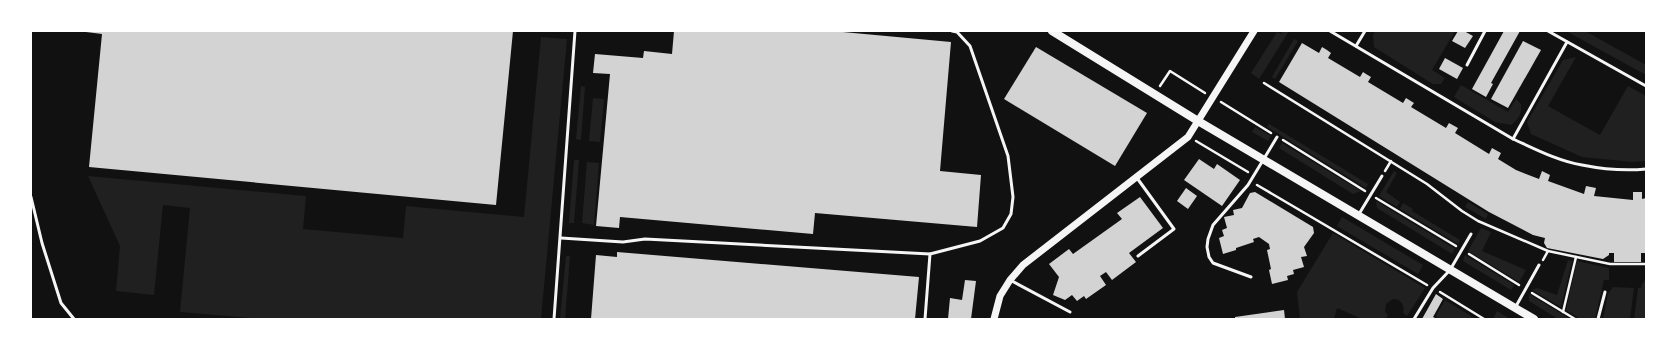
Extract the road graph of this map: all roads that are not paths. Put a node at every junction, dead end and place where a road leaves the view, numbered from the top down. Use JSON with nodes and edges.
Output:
{"nodes":[{"id":1,"x":575,"y":31,"type":"edge"},
{"id":2,"x":952,"y":31,"type":"edge"},
{"id":3,"x":1052,"y":31,"type":"edge"},
{"id":4,"x":1254,"y":31,"type":"edge"},
{"id":5,"x":1330,"y":31,"type":"edge"},
{"id":6,"x":1365,"y":31,"type":"edge"},
{"id":7,"x":1485,"y":31,"type":"edge"},
{"id":8,"x":1548,"y":31,"type":"edge"},
{"id":9,"x":1567,"y":42,"type":"junction"},
{"id":10,"x":1356,"y":46,"type":"junction"},
{"id":11,"x":1467,"y":65,"type":"dead end"},
{"id":12,"x":1646,"y":86,"type":"edge"},
{"id":13,"x":1198,"y":122,"type":"junction"},
{"id":14,"x":1277,"y":137,"type":"road end"},
{"id":15,"x":1513,"y":139,"type":"junction"},
{"id":16,"x":1263,"y":160,"type":"junction"},
{"id":17,"x":1646,"y":169,"type":"edge"},
{"id":18,"x":1382,"y":176,"type":"dead end"},
{"id":19,"x":1137,"y":178,"type":"junction"},
{"id":20,"x":31,"y":196,"type":"edge"},
{"id":21,"x":1358,"y":215,"type":"junction"},
{"id":22,"x":1471,"y":234,"type":"dead end"},
{"id":23,"x":561,"y":238,"type":"junction"},
{"id":24,"x":930,"y":254,"type":"junction"},
{"id":25,"x":1138,"y":256,"type":"dead end"},
{"id":26,"x":1539,"y":266,"type":"dead end"},
{"id":27,"x":1450,"y":270,"type":"junction"},
{"id":28,"x":1251,"y":277,"type":"dead end"},
{"id":29,"x":1010,"y":280,"type":"junction"},
{"id":30,"x":1605,"y":292,"type":"dead end"},
{"id":31,"x":1514,"y":308,"type":"junction"},
{"id":32,"x":1070,"y":312,"type":"dead end"},
{"id":33,"x":74,"y":319,"type":"edge"},
{"id":34,"x":554,"y":319,"type":"edge"},
{"id":35,"x":925,"y":319,"type":"edge"},
{"id":36,"x":994,"y":319,"type":"edge"},
{"id":37,"x":1414,"y":319,"type":"edge"},
{"id":38,"x":1534,"y":319,"type":"edge"},
{"id":39,"x":1598,"y":319,"type":"edge"}],
"edges":[{"from":1,"to":23,"type":"lane"},
{"from":2,"to":24,"type":"lane"},
{"from":3,"to":13,"type":"main road"},
{"from":4,"to":13,"type":"street"},
{"from":5,"to":10,"type":"lane"},
{"from":6,"to":10,"type":"lane"},
{"from":7,"to":11,"type":"lane"},
{"from":8,"to":9,"type":"lane"},
{"from":9,"to":12,"type":"lane"},
{"from":9,"to":15,"type":"lane"},
{"from":10,"to":15,"type":"lane"},
{"from":13,"to":16,"type":"main road"},
{"from":13,"to":19,"type":"street"},
{"from":14,"to":16,"type":"lane"},
{"from":15,"to":17,"type":"lane"},
{"from":16,"to":21,"type":"main road"},
{"from":16,"to":28,"type":"lane"},
{"from":18,"to":21,"type":"lane"},
{"from":19,"to":25,"type":"lane"},
{"from":19,"to":29,"type":"street"},
{"from":20,"to":33,"type":"lane"},
{"from":21,"to":27,"type":"main road"},
{"from":22,"to":27,"type":"lane"},
{"from":23,"to":24,"type":"lane"},
{"from":23,"to":34,"type":"lane"},
{"from":24,"to":35,"type":"lane"},
{"from":26,"to":31,"type":"lane"},
{"from":27,"to":31,"type":"main road"},
{"from":27,"to":37,"type":"lane"},
{"from":29,"to":32,"type":"lane"},
{"from":29,"to":36,"type":"street"},
{"from":30,"to":39,"type":"lane"},
{"from":31,"to":38,"type":"main road"}]}
